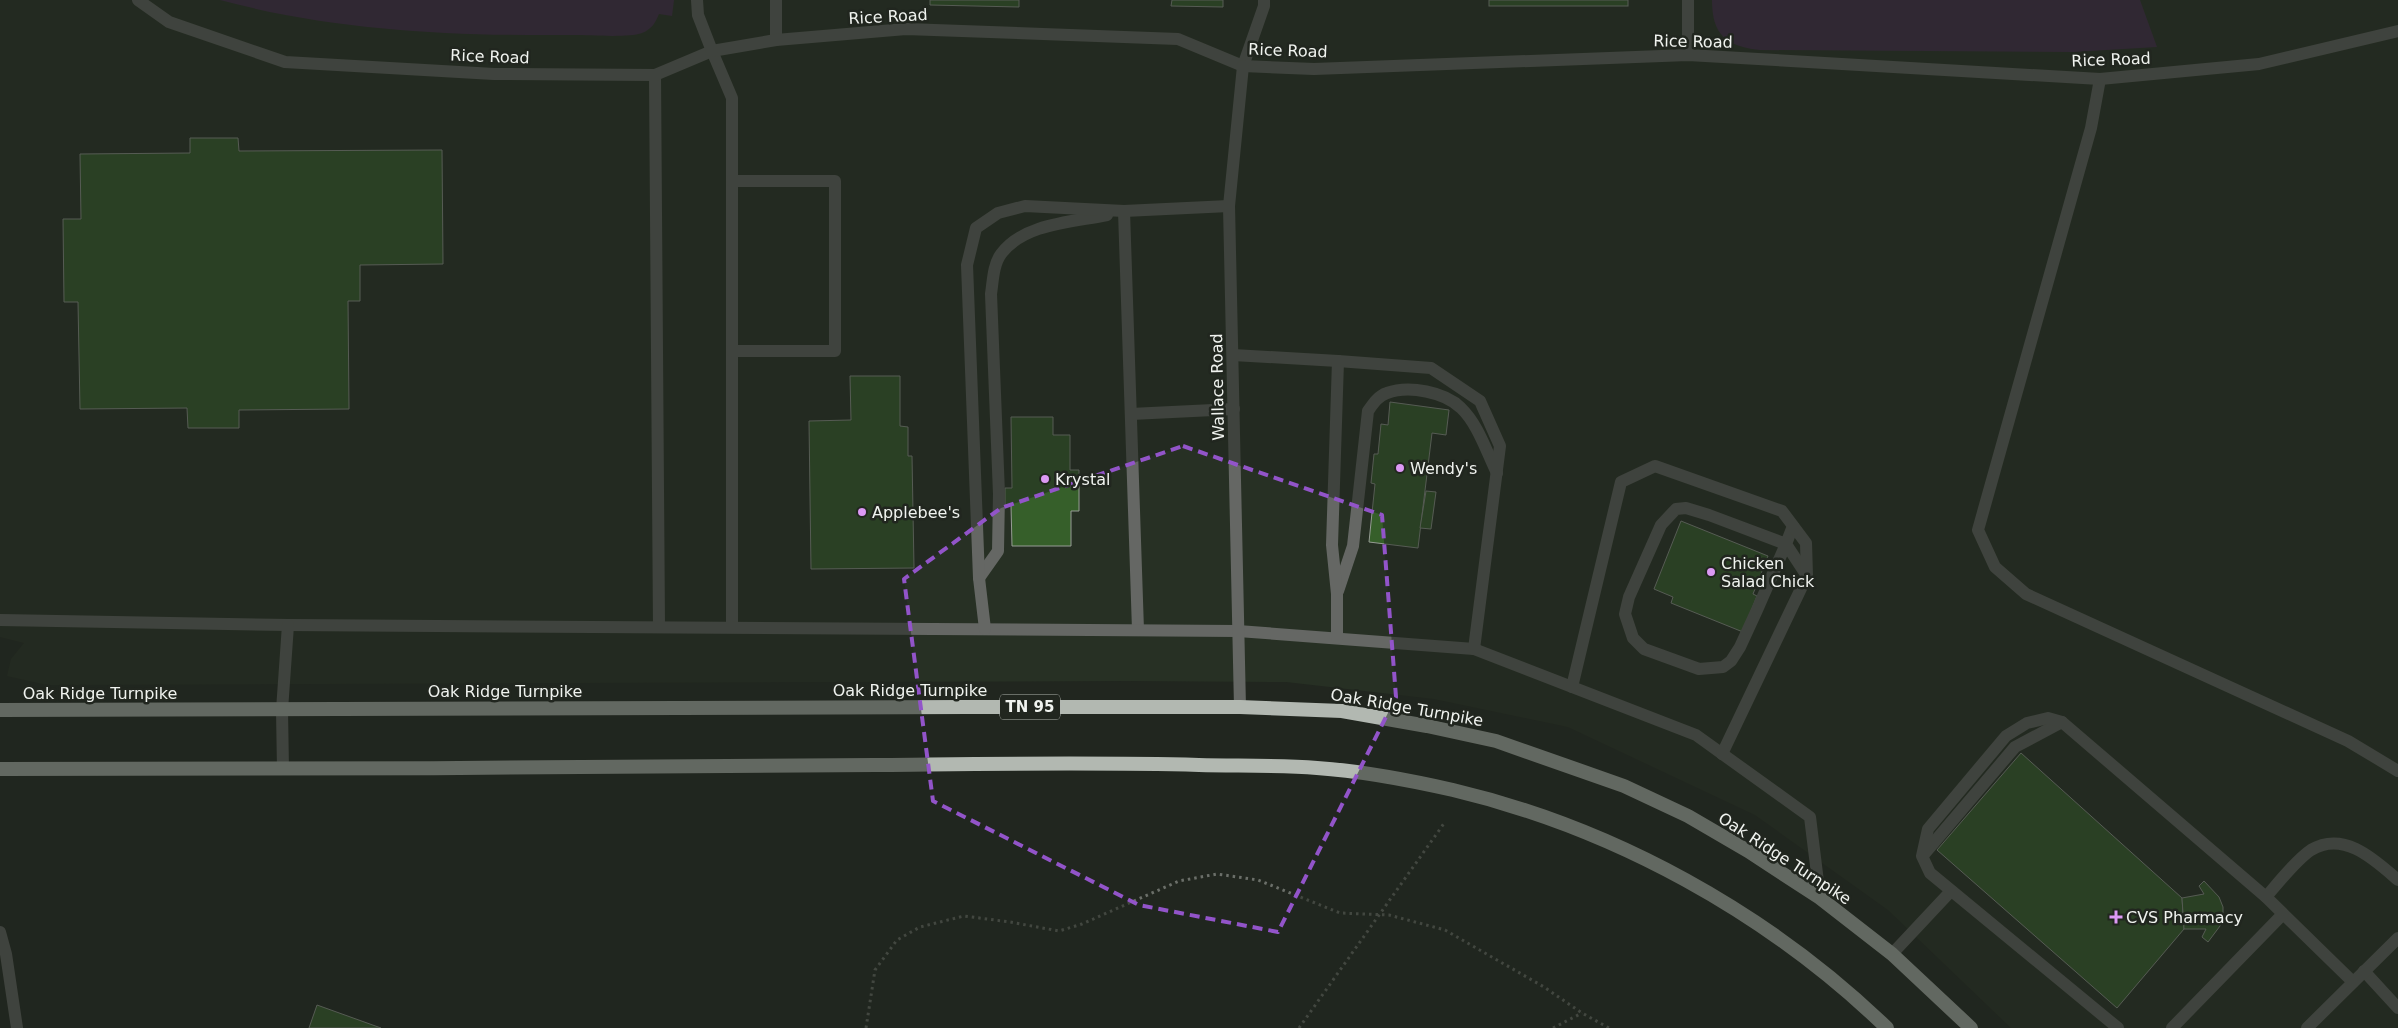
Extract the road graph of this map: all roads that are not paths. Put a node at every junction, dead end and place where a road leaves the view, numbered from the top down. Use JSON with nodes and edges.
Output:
{"nodes":[{"id":1,"x":138,"y":0,"type":"edge"},
{"id":2,"x":697,"y":0,"type":"edge"},
{"id":3,"x":776,"y":0,"type":"edge"},
{"id":4,"x":1264,"y":0,"type":"edge"},
{"id":5,"x":1688,"y":0,"type":"edge"},
{"id":6,"x":2398,"y":31,"type":"edge"},
{"id":7,"x":776,"y":40,"type":"junction"},
{"id":8,"x":712,"y":51,"type":"junction"},
{"id":9,"x":1688,"y":55,"type":"junction"},
{"id":10,"x":1243,"y":66,"type":"junction"},
{"id":11,"x":655,"y":74,"type":"junction"},
{"id":12,"x":2100,"y":79,"type":"junction"},
{"id":13,"x":732,"y":181,"type":"junction"},
{"id":14,"x":1230,"y":206,"type":"junction"},
{"id":15,"x":1124,"y":211,"type":"junction"},
{"id":16,"x":732,"y":351,"type":"junction"},
{"id":17,"x":1233,"y":355,"type":"junction"},
{"id":18,"x":1338,"y":361,"type":"junction"},
{"id":19,"x":1234,"y":409,"type":"junction"},
{"id":20,"x":1131,"y":414,"type":"junction"},
{"id":21,"x":1497,"y":473,"type":"junction"},
{"id":22,"x":1793,"y":526,"type":"junction"},
{"id":23,"x":1786,"y":544,"type":"junction"},
{"id":24,"x":1807,"y":576,"type":"junction"},
{"id":25,"x":979,"y":578,"type":"junction"},
{"id":26,"x":1337,"y":594,"type":"junction"},
{"id":27,"x":0,"y":620,"type":"edge"},
{"id":28,"x":288,"y":625,"type":"junction"},
{"id":29,"x":659,"y":627,"type":"junction"},
{"id":30,"x":732,"y":627,"type":"junction"},
{"id":31,"x":985,"y":629,"type":"junction"},
{"id":32,"x":1138,"y":630,"type":"junction"},
{"id":33,"x":1238,"y":630,"type":"junction"},
{"id":34,"x":1337,"y":638,"type":"junction"},
{"id":35,"x":1474,"y":649,"type":"junction"},
{"id":36,"x":1572,"y":687,"type":"junction"},
{"id":37,"x":1240,"y":707,"type":"junction"},
{"id":38,"x":0,"y":710,"type":"edge"},
{"id":39,"x":282,"y":710,"type":"junction"},
{"id":40,"x":1722,"y":754,"type":"junction"},
{"id":41,"x":0,"y":769,"type":"edge"},
{"id":42,"x":283,"y":770,"type":"junction"},
{"id":43,"x":2398,"y":771,"type":"edge"},
{"id":44,"x":2398,"y":880,"type":"edge"},
{"id":45,"x":1951,"y":891,"type":"junction"},
{"id":46,"x":2266,"y":897,"type":"junction"},
{"id":47,"x":1820,"y":898,"type":"junction"},
{"id":48,"x":2283,"y":914,"type":"junction"},
{"id":49,"x":0,"y":932,"type":"edge"},
{"id":50,"x":2398,"y":938,"type":"edge"},
{"id":51,"x":1892,"y":954,"type":"junction"},
{"id":52,"x":2364,"y":972,"type":"junction"},
{"id":53,"x":2353,"y":982,"type":"junction"},
{"id":54,"x":2398,"y":1008,"type":"edge"},
{"id":55,"x":17,"y":1028,"type":"edge"},
{"id":56,"x":1888,"y":1028,"type":"edge"},
{"id":57,"x":1970,"y":1028,"type":"edge"},
{"id":58,"x":2118,"y":1028,"type":"edge"},
{"id":59,"x":2172,"y":1028,"type":"edge"},
{"id":60,"x":2307,"y":1028,"type":"edge"}],
"edges":[{"from":1,"to":11,"type":"street","name":"Rice Road"},
{"from":2,"to":8,"type":"street"},
{"from":3,"to":7,"type":"street"},
{"from":4,"to":10,"type":"street","name":"Wallace Road"},
{"from":5,"to":9,"type":"street"},
{"from":6,"to":12,"type":"street","name":"Rice Road"},
{"from":7,"to":8,"type":"street","name":"Rice Road"},
{"from":7,"to":10,"type":"street","name":"Rice Road"},
{"from":8,"to":11,"type":"street","name":"Rice Road"},
{"from":8,"to":13,"type":"street"},
{"from":9,"to":10,"type":"street","name":"Rice Road"},
{"from":9,"to":12,"type":"street","name":"Rice Road"},
{"from":10,"to":14,"type":"street","name":"Wallace Road"},
{"from":11,"to":29,"type":"street"},
{"from":12,"to":43,"type":"street"},
{"from":13,"to":16,"type":"street"},
{"from":13,"to":16,"type":"street"},
{"from":14,"to":15,"type":"street"},
{"from":14,"to":17,"type":"street","name":"Wallace Road"},
{"from":15,"to":20,"type":"street"},
{"from":15,"to":25,"type":"street"},
{"from":15,"to":25,"type":"street"},
{"from":16,"to":30,"type":"street"},
{"from":17,"to":18,"type":"street"},
{"from":17,"to":19,"type":"street","name":"Wallace Road"},
{"from":18,"to":21,"type":"street"},
{"from":18,"to":26,"type":"street"},
{"from":19,"to":20,"type":"street"},
{"from":19,"to":33,"type":"street","name":"Wallace Road"},
{"from":20,"to":32,"type":"street"},
{"from":21,"to":26,"type":"street"},
{"from":21,"to":35,"type":"street"},
{"from":22,"to":23,"type":"street"},
{"from":22,"to":24,"type":"street"},
{"from":22,"to":36,"type":"street"},
{"from":23,"to":23,"type":"street"},
{"from":23,"to":24,"type":"street"},
{"from":24,"to":40,"type":"street"},
{"from":25,"to":31,"type":"street"},
{"from":26,"to":34,"type":"street"},
{"from":27,"to":28,"type":"street"},
{"from":28,"to":29,"type":"street"},
{"from":28,"to":39,"type":"street"},
{"from":29,"to":30,"type":"street"},
{"from":30,"to":31,"type":"street"},
{"from":31,"to":32,"type":"street"},
{"from":32,"to":33,"type":"street"},
{"from":33,"to":34,"type":"street"},
{"from":33,"to":37,"type":"street","name":"Wallace Road"},
{"from":34,"to":35,"type":"street"},
{"from":35,"to":36,"type":"street"},
{"from":36,"to":40,"type":"street"},
{"from":37,"to":39,"type":"highway","name":"Oak Ridge Turnpike","number":"TN 95"},
{"from":37,"to":47,"type":"highway","name":"Oak Ridge Turnpike","number":"TN 95"},
{"from":38,"to":39,"type":"highway","name":"Oak Ridge Turnpike","number":"TN 95"},
{"from":39,"to":42,"type":"street"},
{"from":40,"to":47,"type":"street"},
{"from":41,"to":42,"type":"highway"},
{"from":42,"to":56,"type":"highway"},
{"from":44,"to":46,"type":"street"},
{"from":45,"to":46,"type":"street"},
{"from":45,"to":51,"type":"street"},
{"from":45,"to":58,"type":"street"},
{"from":46,"to":48,"type":"street"},
{"from":47,"to":51,"type":"highway","name":"Oak Ridge Turnpike","number":"TN 95"},
{"from":48,"to":53,"type":"street"},
{"from":48,"to":59,"type":"street"},
{"from":49,"to":55,"type":"street"},
{"from":50,"to":52,"type":"street"},
{"from":51,"to":57,"type":"highway","name":"Oak Ridge Turnpike","number":"TN 95"},
{"from":52,"to":53,"type":"street"},
{"from":52,"to":54,"type":"street"},
{"from":53,"to":60,"type":"street"}]}
